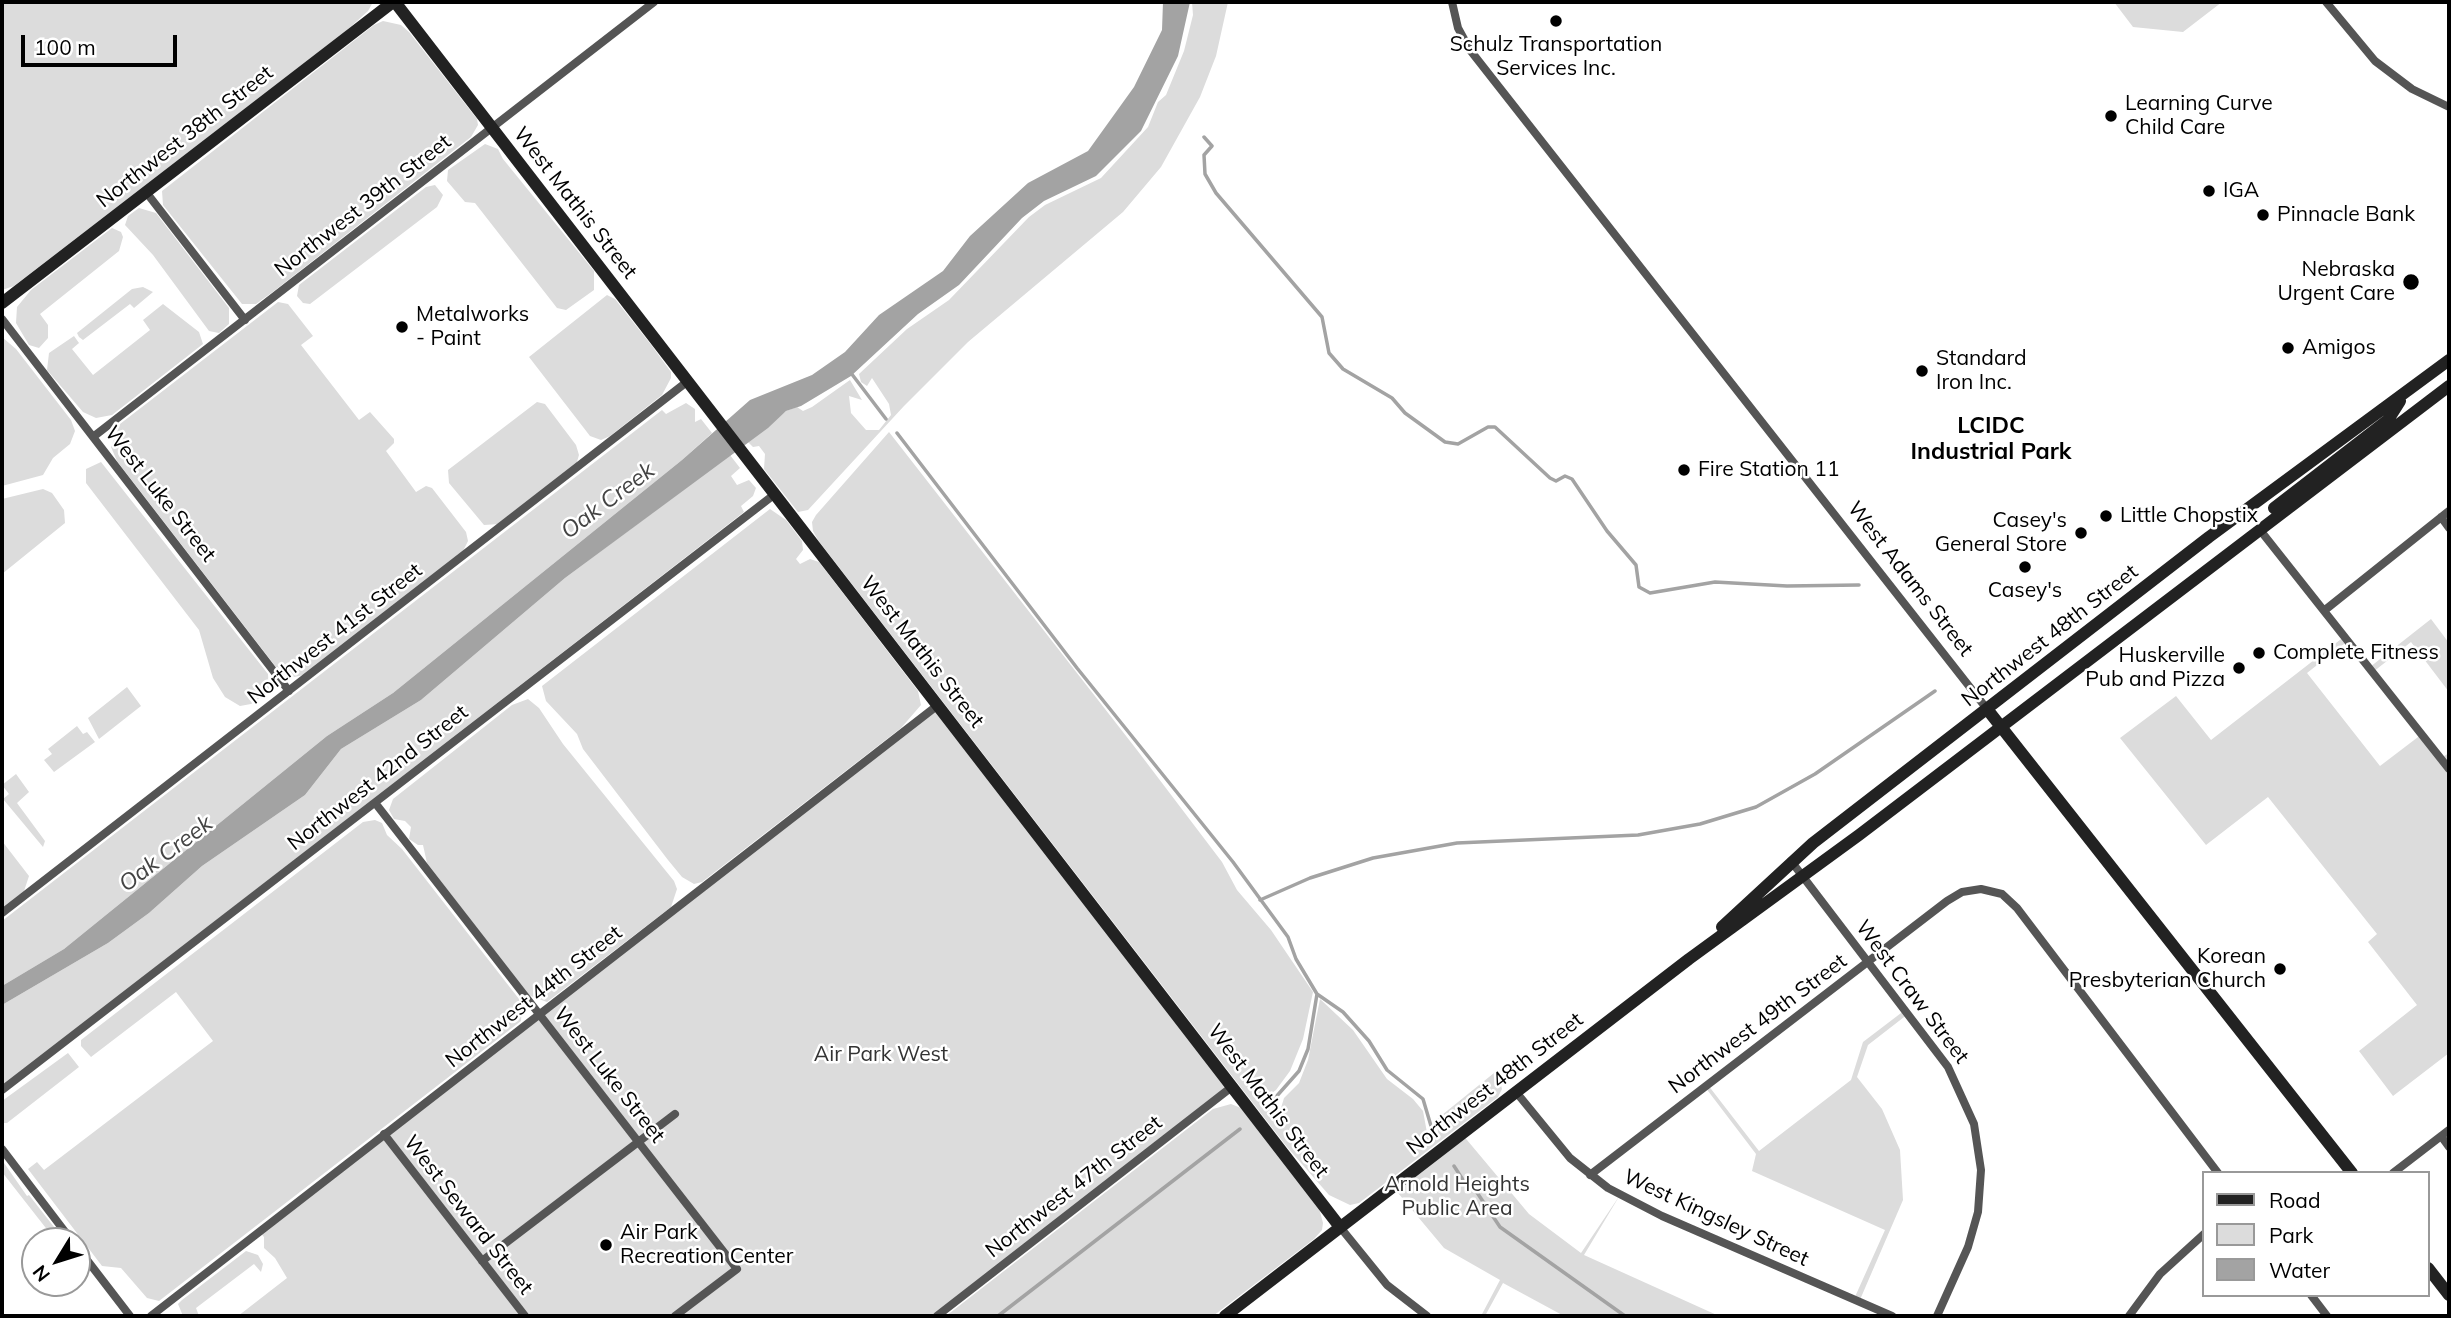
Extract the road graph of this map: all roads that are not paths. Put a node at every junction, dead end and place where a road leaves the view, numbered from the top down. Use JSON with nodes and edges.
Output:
{"nodes":[{"id":1,"x":394,"y":2,"type":"edge"},
{"id":2,"x":654,"y":2,"type":"edge"},
{"id":3,"x":1452,"y":2,"type":"edge"},
{"id":4,"x":2326,"y":2,"type":"edge"},
{"id":5,"x":2449,"y":107,"type":"edge"},
{"id":6,"x":492,"y":127,"type":"junction"},
{"id":7,"x":146,"y":192,"type":"junction"},
{"id":8,"x":2,"y":303,"type":"edge"},
{"id":9,"x":2,"y":319,"type":"edge"},
{"id":10,"x":245,"y":320,"type":"junction"},
{"id":11,"x":2449,"y":360,"type":"edge"},
{"id":12,"x":688,"y":381,"type":"junction"},
{"id":13,"x":2449,"y":386,"type":"edge"},
{"id":14,"x":2404,"y":394,"type":"junction"},
{"id":15,"x":93,"y":437,"type":"junction"},
{"id":16,"x":775,"y":494,"type":"junction"},
{"id":17,"x":2449,"y":511,"type":"edge"},
{"id":18,"x":2441,"y":517,"type":"junction"},
{"id":19,"x":2449,"y":528,"type":"edge"},
{"id":20,"x":2260,"y":530,"type":"junction"},
{"id":21,"x":2325,"y":610,"type":"junction"},
{"id":22,"x":289,"y":691,"type":"junction"},
{"id":23,"x":938,"y":705,"type":"junction"},
{"id":24,"x":1987,"y":709,"type":"junction"},
{"id":25,"x":2001,"y":726,"type":"junction"},
{"id":26,"x":2449,"y":769,"type":"edge"},
{"id":27,"x":376,"y":804,"type":"junction"},
{"id":28,"x":1791,"y":861,"type":"junction"},
{"id":29,"x":1803,"y":876,"type":"junction"},
{"id":30,"x":2,"y":913,"type":"edge"},
{"id":31,"x":1689,"y":959,"type":"junction"},
{"id":32,"x":1868,"y":962,"type":"junction"},
{"id":33,"x":540,"y":1015,"type":"junction"},
{"id":34,"x":1233,"y":1086,"type":"junction"},
{"id":35,"x":2,"y":1090,"type":"edge"},
{"id":36,"x":1516,"y":1092,"type":"junction"},
{"id":37,"x":675,"y":1114,"type":"dead end"},
{"id":38,"x":2449,"y":1130,"type":"edge"},
{"id":39,"x":384,"y":1134,"type":"junction"},
{"id":40,"x":2441,"y":1136,"type":"junction"},
{"id":41,"x":638,"y":1142,"type":"junction"},
{"id":42,"x":2449,"y":1147,"type":"edge"},
{"id":43,"x":2,"y":1149,"type":"edge"},
{"id":44,"x":2216,"y":1171,"type":"edge"},
{"id":45,"x":2350,"y":1171,"type":"edge"},
{"id":46,"x":2396,"y":1171,"type":"edge"},
{"id":47,"x":1590,"y":1175,"type":"junction"},
{"id":48,"x":61,"y":1227,"type":"edge"},
{"id":49,"x":1340,"y":1227,"type":"junction"},
{"id":50,"x":2202,"y":1236,"type":"edge"},
{"id":51,"x":482,"y":1261,"type":"junction"},
{"id":52,"x":91,"y":1265,"type":"edge"},
{"id":53,"x":2430,"y":1271,"type":"edge"},
{"id":54,"x":2449,"y":1295,"type":"edge"},
{"id":55,"x":2313,"y":1297,"type":"edge"},
{"id":56,"x":131,"y":1316,"type":"edge"},
{"id":57,"x":150,"y":1316,"type":"edge"},
{"id":58,"x":525,"y":1316,"type":"edge"},
{"id":59,"x":675,"y":1316,"type":"edge"},
{"id":60,"x":937,"y":1316,"type":"edge"},
{"id":61,"x":1224,"y":1316,"type":"edge"},
{"id":62,"x":1427,"y":1316,"type":"edge"},
{"id":63,"x":1892,"y":1316,"type":"edge"},
{"id":64,"x":1937,"y":1316,"type":"edge"},
{"id":65,"x":2129,"y":1316,"type":"edge"},
{"id":66,"x":2327,"y":1316,"type":"edge"}],
"edges":[{"from":1,"to":6,"type":"main road","name":"West Mathis Street"},
{"from":1,"to":7,"type":"main road","name":"Northwest 38th Street"},
{"from":2,"to":6,"type":"street","name":"Northwest 39th Street"},
{"from":3,"to":24,"type":"street","name":"West Adams Street"},
{"from":4,"to":5,"type":"street"},
{"from":6,"to":10,"type":"street","name":"Northwest 39th Street"},
{"from":6,"to":12,"type":"main road","name":"West Mathis Street"},
{"from":7,"to":8,"type":"main road","name":"Northwest 38th Street"},
{"from":7,"to":10,"type":"street"},
{"from":9,"to":15,"type":"street","name":"West Luke Street"},
{"from":10,"to":15,"type":"street","name":"Northwest 39th Street"},
{"from":11,"to":14,"type":"main road","name":"Northwest 48th Street"},
{"from":12,"to":16,"type":"main road","name":"West Mathis Street"},
{"from":12,"to":22,"type":"street","name":"Northwest 41st Street"},
{"from":13,"to":20,"type":"main road","name":"Northwest 48th Street"},
{"from":14,"to":20,"type":"main road"},
{"from":14,"to":24,"type":"main road","name":"Northwest 48th Street"},
{"from":15,"to":22,"type":"street","name":"West Luke Street"},
{"from":16,"to":23,"type":"main road","name":"West Mathis Street"},
{"from":16,"to":27,"type":"street","name":"Northwest 42nd Street"},
{"from":17,"to":18,"type":"street"},
{"from":18,"to":19,"type":"street"},
{"from":18,"to":21,"type":"street"},
{"from":20,"to":21,"type":"street"},
{"from":20,"to":25,"type":"main road","name":"Northwest 48th Street"},
{"from":21,"to":26,"type":"street"},
{"from":22,"to":30,"type":"street","name":"Northwest 41st Street"},
{"from":23,"to":33,"type":"street","name":"Northwest 44th Street"},
{"from":23,"to":34,"type":"main road","name":"West Mathis Street"},
{"from":24,"to":25,"type":"main road","name":"West Adams Street"},
{"from":24,"to":28,"type":"main road","name":"Northwest 48th Street"},
{"from":25,"to":29,"type":"main road","name":"Northwest 48th Street"},
{"from":25,"to":45,"type":"main road","name":"West Adams Street"},
{"from":27,"to":33,"type":"street","name":"West Luke Street"},
{"from":27,"to":35,"type":"street","name":"Northwest 42nd Street"},
{"from":28,"to":29,"type":"street","name":"West Craw Street"},
{"from":28,"to":31,"type":"main road","name":"Northwest 48th Street"},
{"from":29,"to":31,"type":"main road","name":"Northwest 48th Street"},
{"from":29,"to":32,"type":"street","name":"West Craw Street"},
{"from":31,"to":36,"type":"main road","name":"Northwest 48th Street"},
{"from":32,"to":44,"type":"street","name":"Northwest 49th Street"},
{"from":32,"to":47,"type":"street","name":"Northwest 49th Street"},
{"from":32,"to":64,"type":"street","name":"West Craw Street"},
{"from":33,"to":39,"type":"street","name":"Northwest 44th Street"},
{"from":33,"to":41,"type":"street","name":"West Luke Street"},
{"from":34,"to":49,"type":"main road","name":"West Mathis Street"},
{"from":34,"to":60,"type":"street","name":"Northwest 47th Street"},
{"from":36,"to":47,"type":"street","name":"West Kingsley Street"},
{"from":36,"to":49,"type":"main road","name":"Northwest 48th Street"},
{"from":37,"to":41,"type":"street"},
{"from":38,"to":40,"type":"street"},
{"from":39,"to":51,"type":"street","name":"West Seward Street"},
{"from":39,"to":57,"type":"street","name":"Northwest 44th Street"},
{"from":40,"to":42,"type":"street"},
{"from":40,"to":46,"type":"street"},
{"from":41,"to":51,"type":"street"},
{"from":41,"to":59,"type":"street","name":"West Luke Street"},
{"from":43,"to":48,"type":"street"},
{"from":47,"to":63,"type":"street","name":"West Kingsley Street"},
{"from":49,"to":61,"type":"main road","name":"Northwest 48th Street"},
{"from":49,"to":62,"type":"street","name":"West Mathis Street"},
{"from":50,"to":65,"type":"street"},
{"from":51,"to":58,"type":"street","name":"West Seward Street"},
{"from":52,"to":56,"type":"street"},
{"from":53,"to":54,"type":"main road"},
{"from":55,"to":66,"type":"street"}]}
